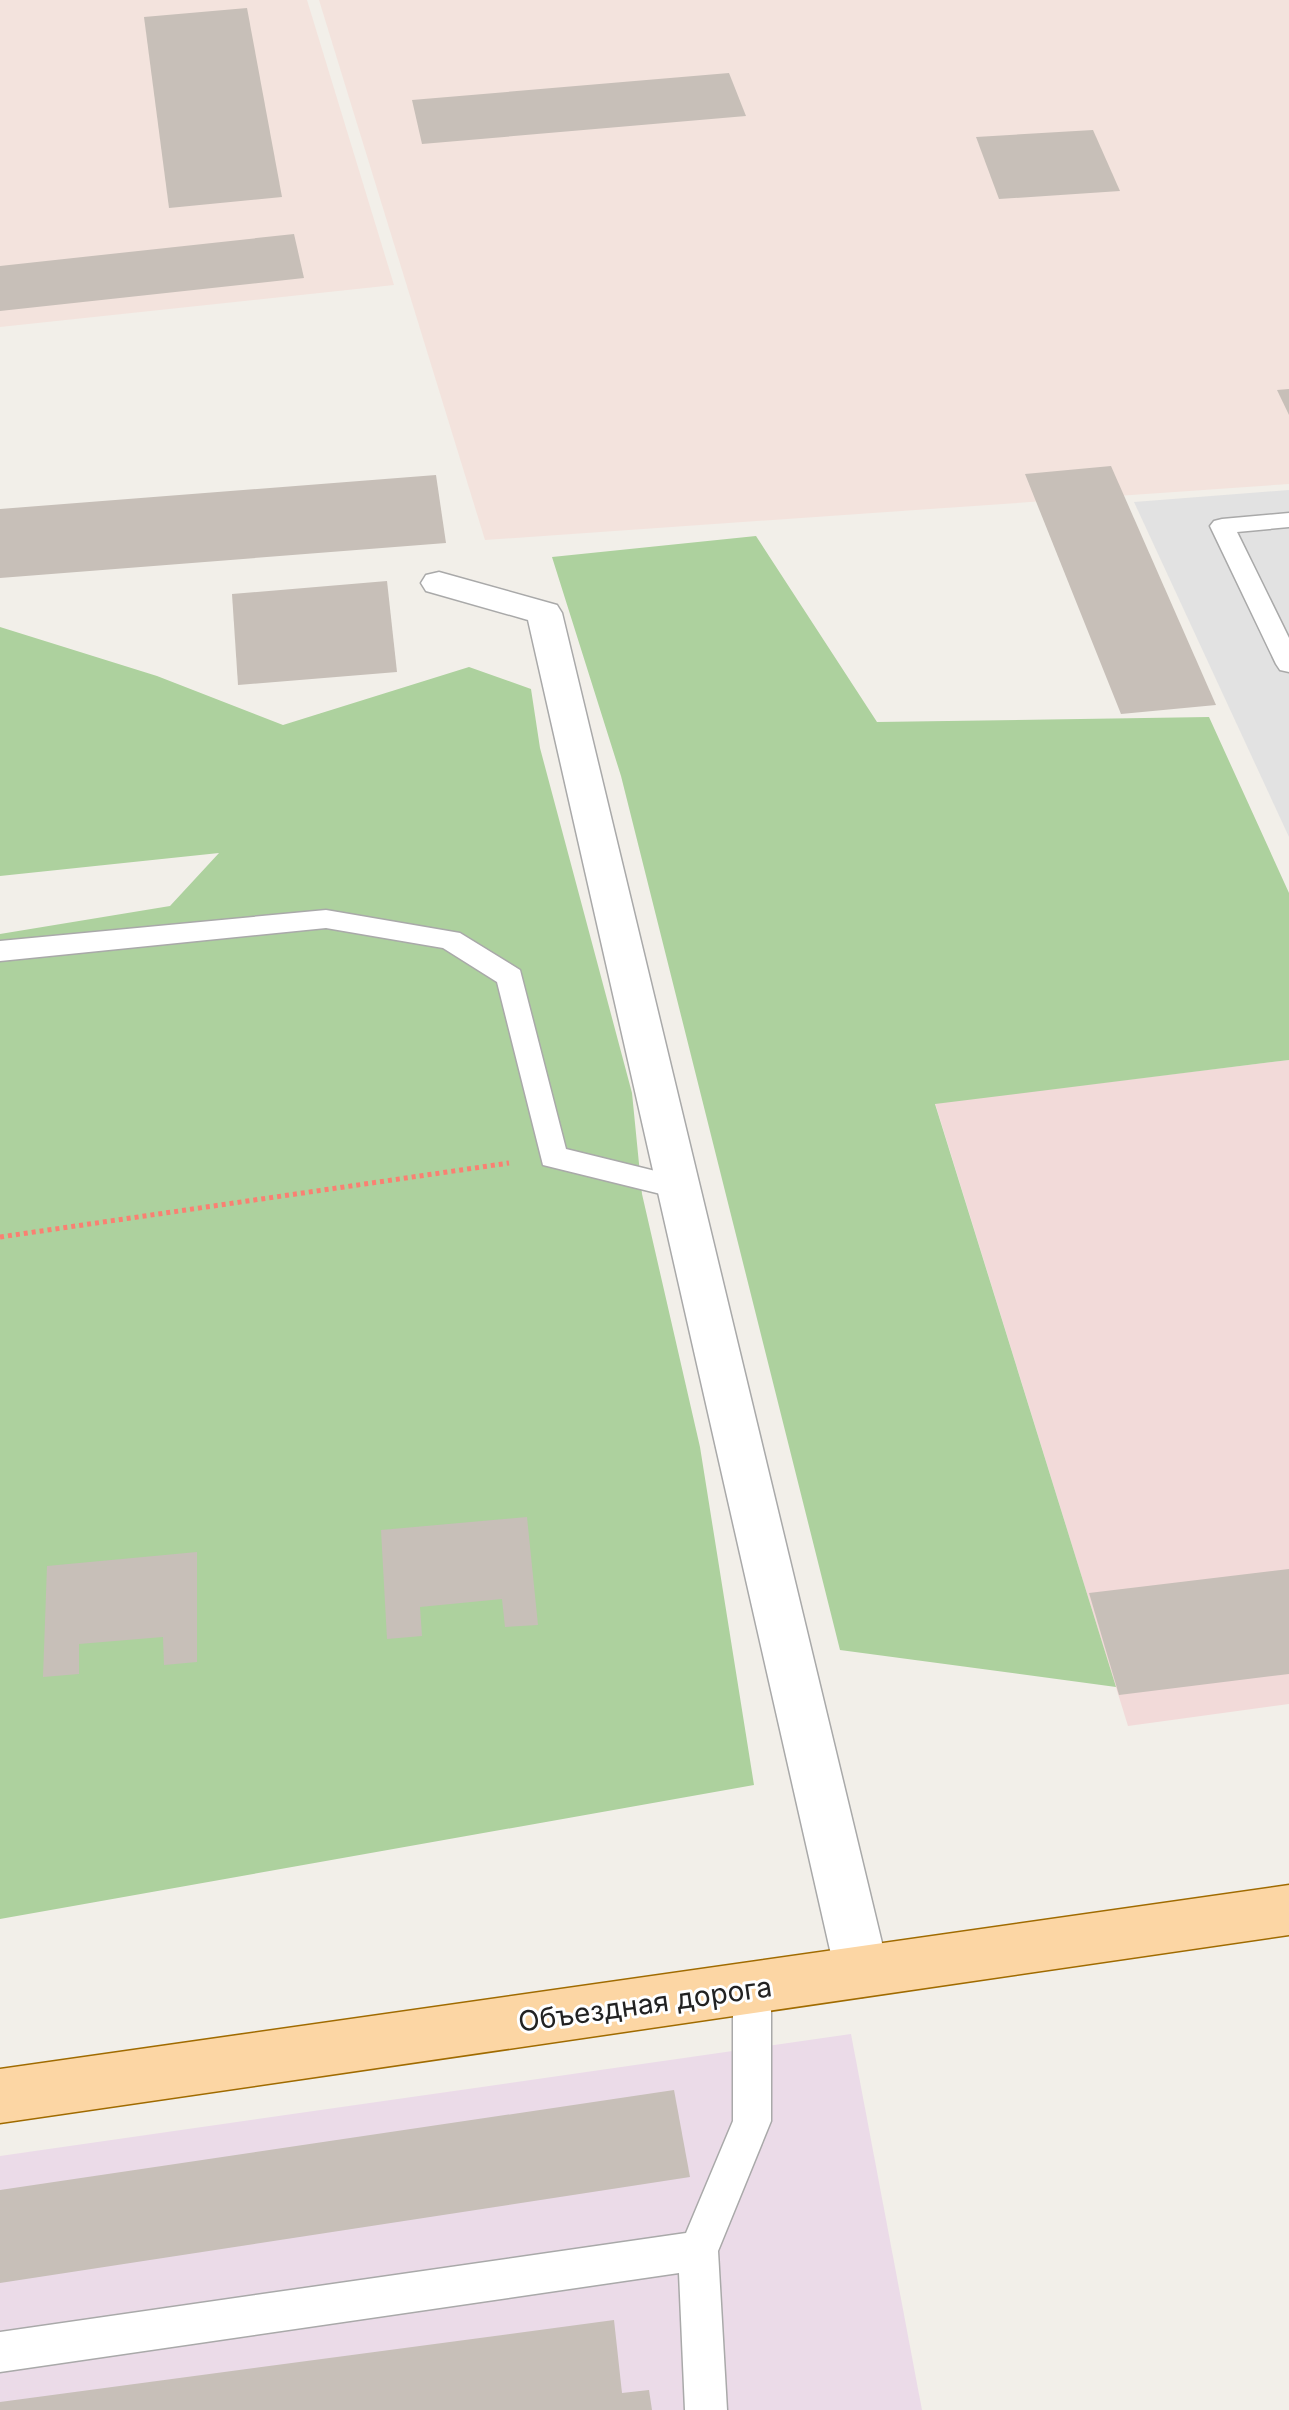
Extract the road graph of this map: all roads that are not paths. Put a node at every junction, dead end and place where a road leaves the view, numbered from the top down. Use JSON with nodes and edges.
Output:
{"nodes":[{"id":1,"x":1289,"y":520,"type":"edge"},
{"id":2,"x":439,"y":583,"type":"dead end"},
{"id":3,"x":1289,"y":664,"type":"edge"},
{"id":4,"x":0,"y":951,"type":"edge"},
{"id":5,"x":681,"y":1188,"type":"junction"},
{"id":6,"x":1289,"y":1910,"type":"edge"},
{"id":7,"x":862,"y":1972,"type":"junction"},
{"id":8,"x":752,"y":1988,"type":"junction"},
{"id":9,"x":0,"y":2096,"type":"edge"},
{"id":10,"x":698,"y":2251,"type":"junction"},
{"id":11,"x":0,"y":2352,"type":"edge"},
{"id":12,"x":706,"y":2410,"type":"edge"}],
"edges":[{"from":1,"to":3,"type":"lane"},
{"from":2,"to":5,"type":"street"},
{"from":4,"to":5,"type":"lane"},
{"from":5,"to":7,"type":"street"},
{"from":6,"to":7,"type":"main road","name":"Объездная дорога"},
{"from":7,"to":8,"type":"main road","name":"Объездная дорога"},
{"from":8,"to":9,"type":"main road","name":"Объездная дорога"},
{"from":8,"to":10,"type":"lane"},
{"from":10,"to":11,"type":"lane"},
{"from":10,"to":12,"type":"lane"}]}
